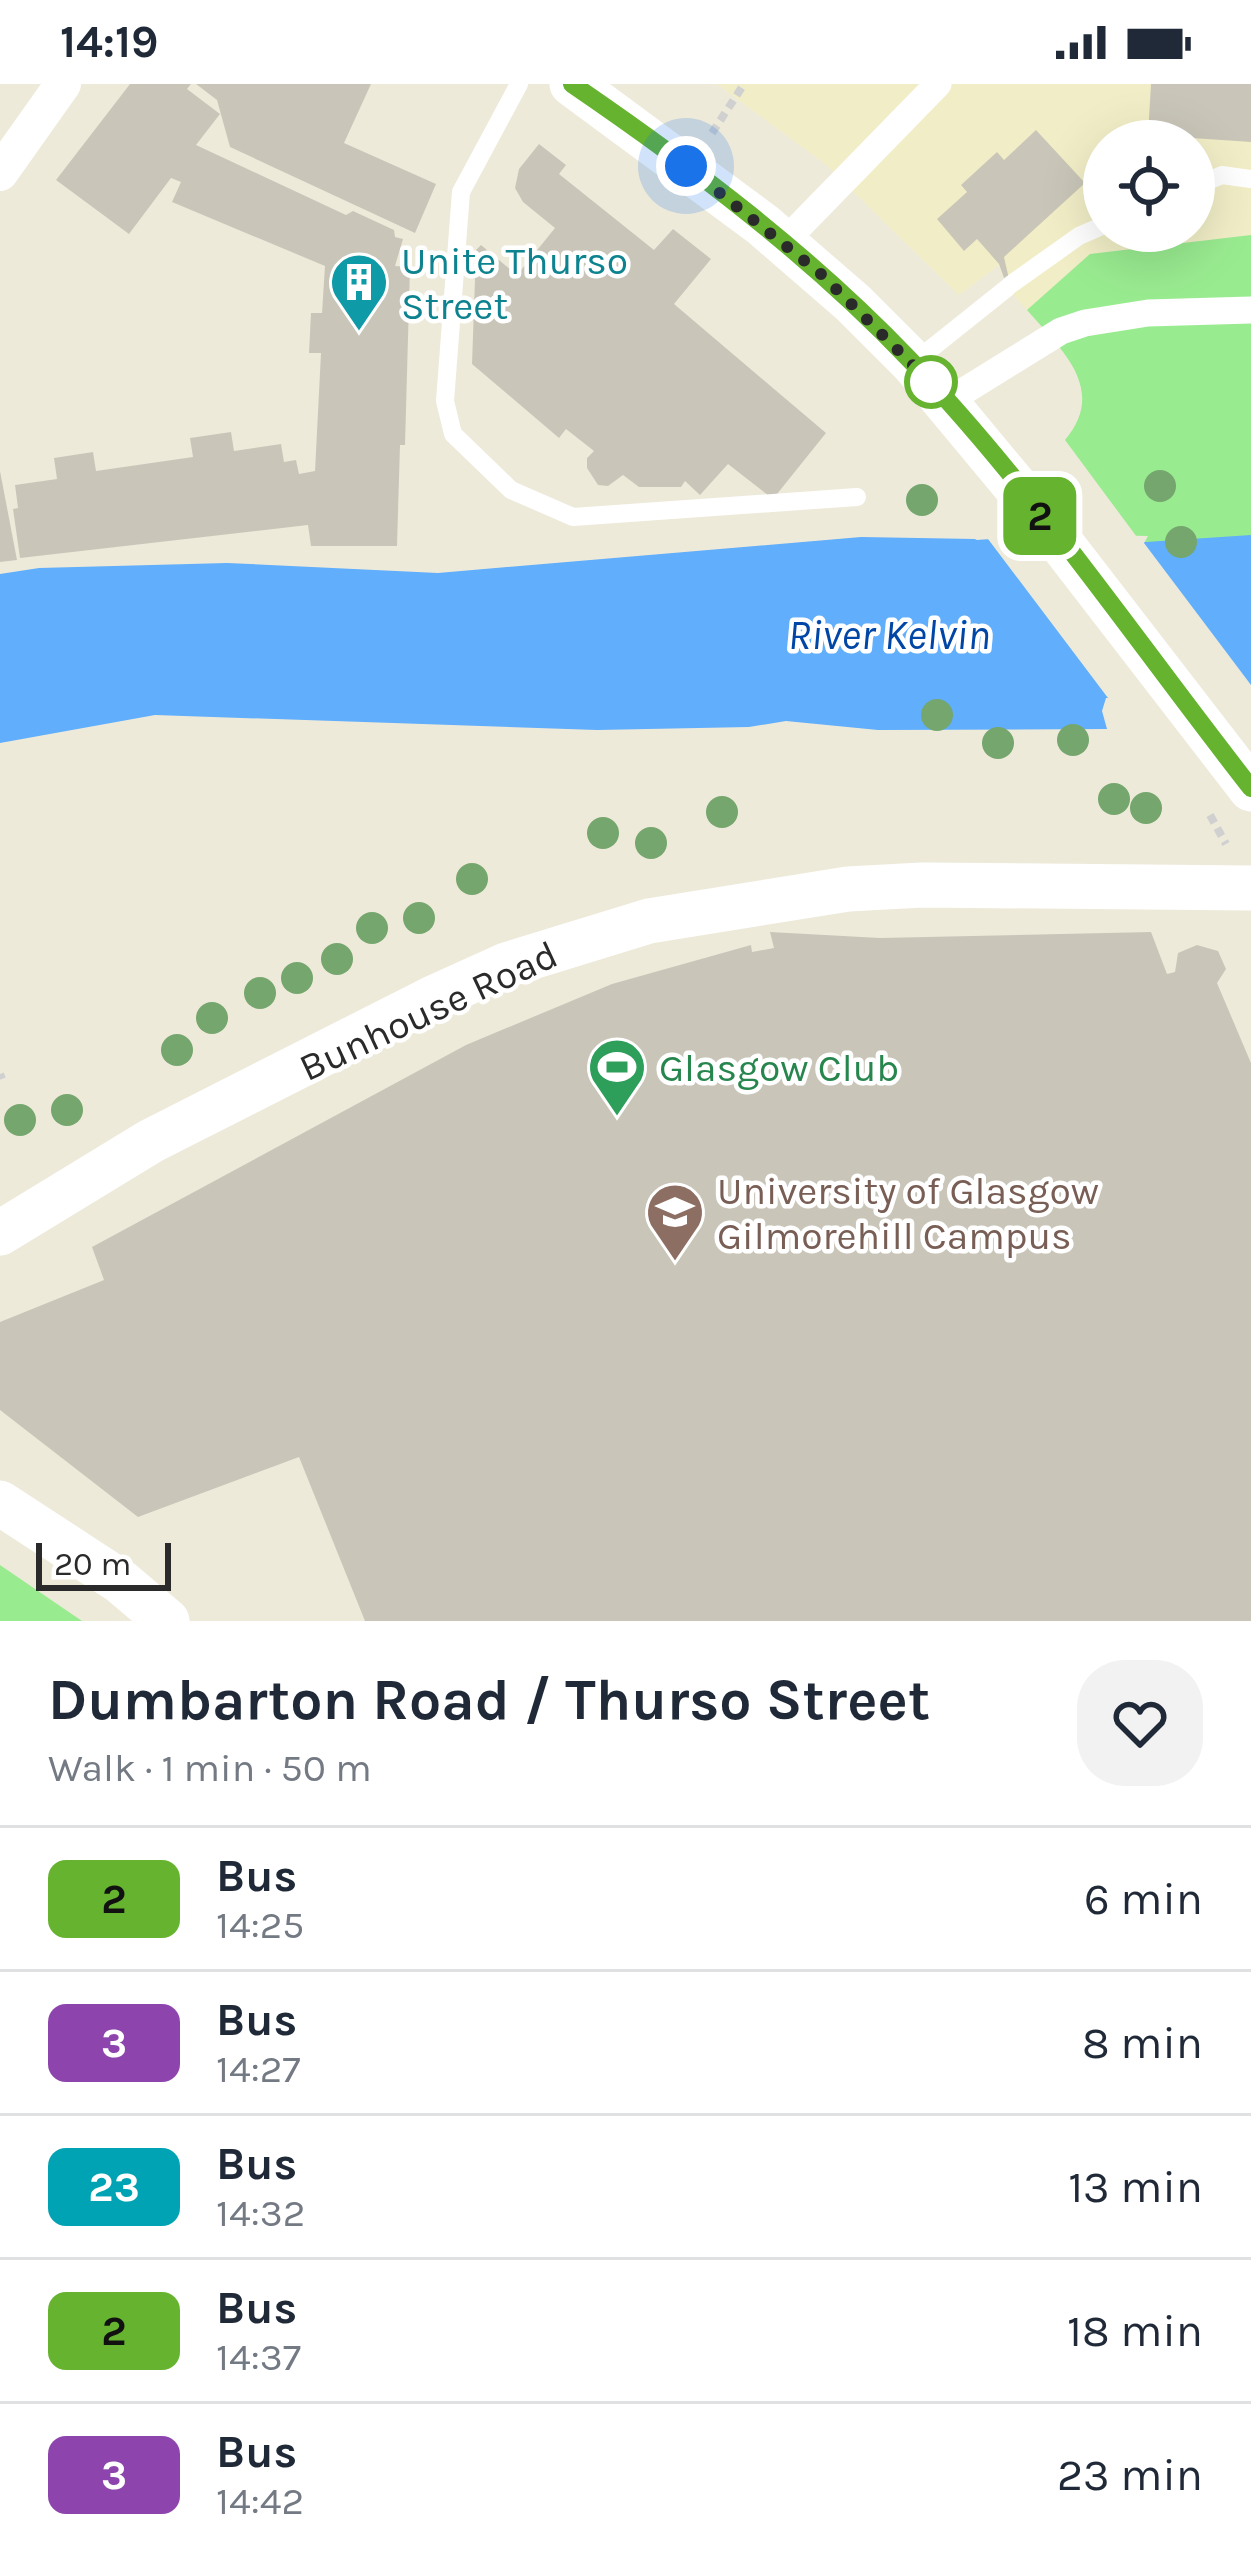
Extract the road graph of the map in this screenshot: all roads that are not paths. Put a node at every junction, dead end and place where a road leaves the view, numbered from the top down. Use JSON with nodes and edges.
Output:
{"nodes":[{"id":1,"x":63,"y":84,"type":"edge"},
{"id":2,"x":519,"y":84,"type":"edge"},
{"id":3,"x":572,"y":84,"type":"edge"},
{"id":4,"x":938,"y":84,"type":"edge"},
{"id":5,"x":0,"y":173,"type":"edge"},
{"id":6,"x":1215,"y":178,"type":"edge"},
{"id":7,"x":1251,"y":179,"type":"edge"},
{"id":8,"x":1083,"y":234,"type":"edge"},
{"id":9,"x":784,"y":242,"type":"junction"},
{"id":10,"x":1251,"y":310,"type":"edge"},
{"id":11,"x":913,"y":363,"type":"junction"},
{"id":12,"x":947,"y":401,"type":"junction"},
{"id":13,"x":857,"y":497,"type":"dead end"},
{"id":14,"x":1251,"y":789,"type":"edge"},
{"id":15,"x":1251,"y":888,"type":"edge"},
{"id":16,"x":0,"y":1233,"type":"edge"},
{"id":17,"x":0,"y":1503,"type":"edge"},
{"id":18,"x":167,"y":1621,"type":"edge"}],
"edges":[{"from":1,"to":5,"type":"street"},
{"from":2,"to":13,"type":"lane"},
{"from":3,"to":9,"type":"street"},
{"from":4,"to":9,"type":"street"},
{"from":6,"to":7,"type":"lane"},
{"from":8,"to":11,"type":"lane"},
{"from":9,"to":11,"type":"street"},
{"from":10,"to":12,"type":"street"},
{"from":11,"to":12,"type":"street"},
{"from":12,"to":14,"type":"street"},
{"from":15,"to":16,"type":"street","name":"Bunhouse Road"},
{"from":17,"to":18,"type":"street"}]}
